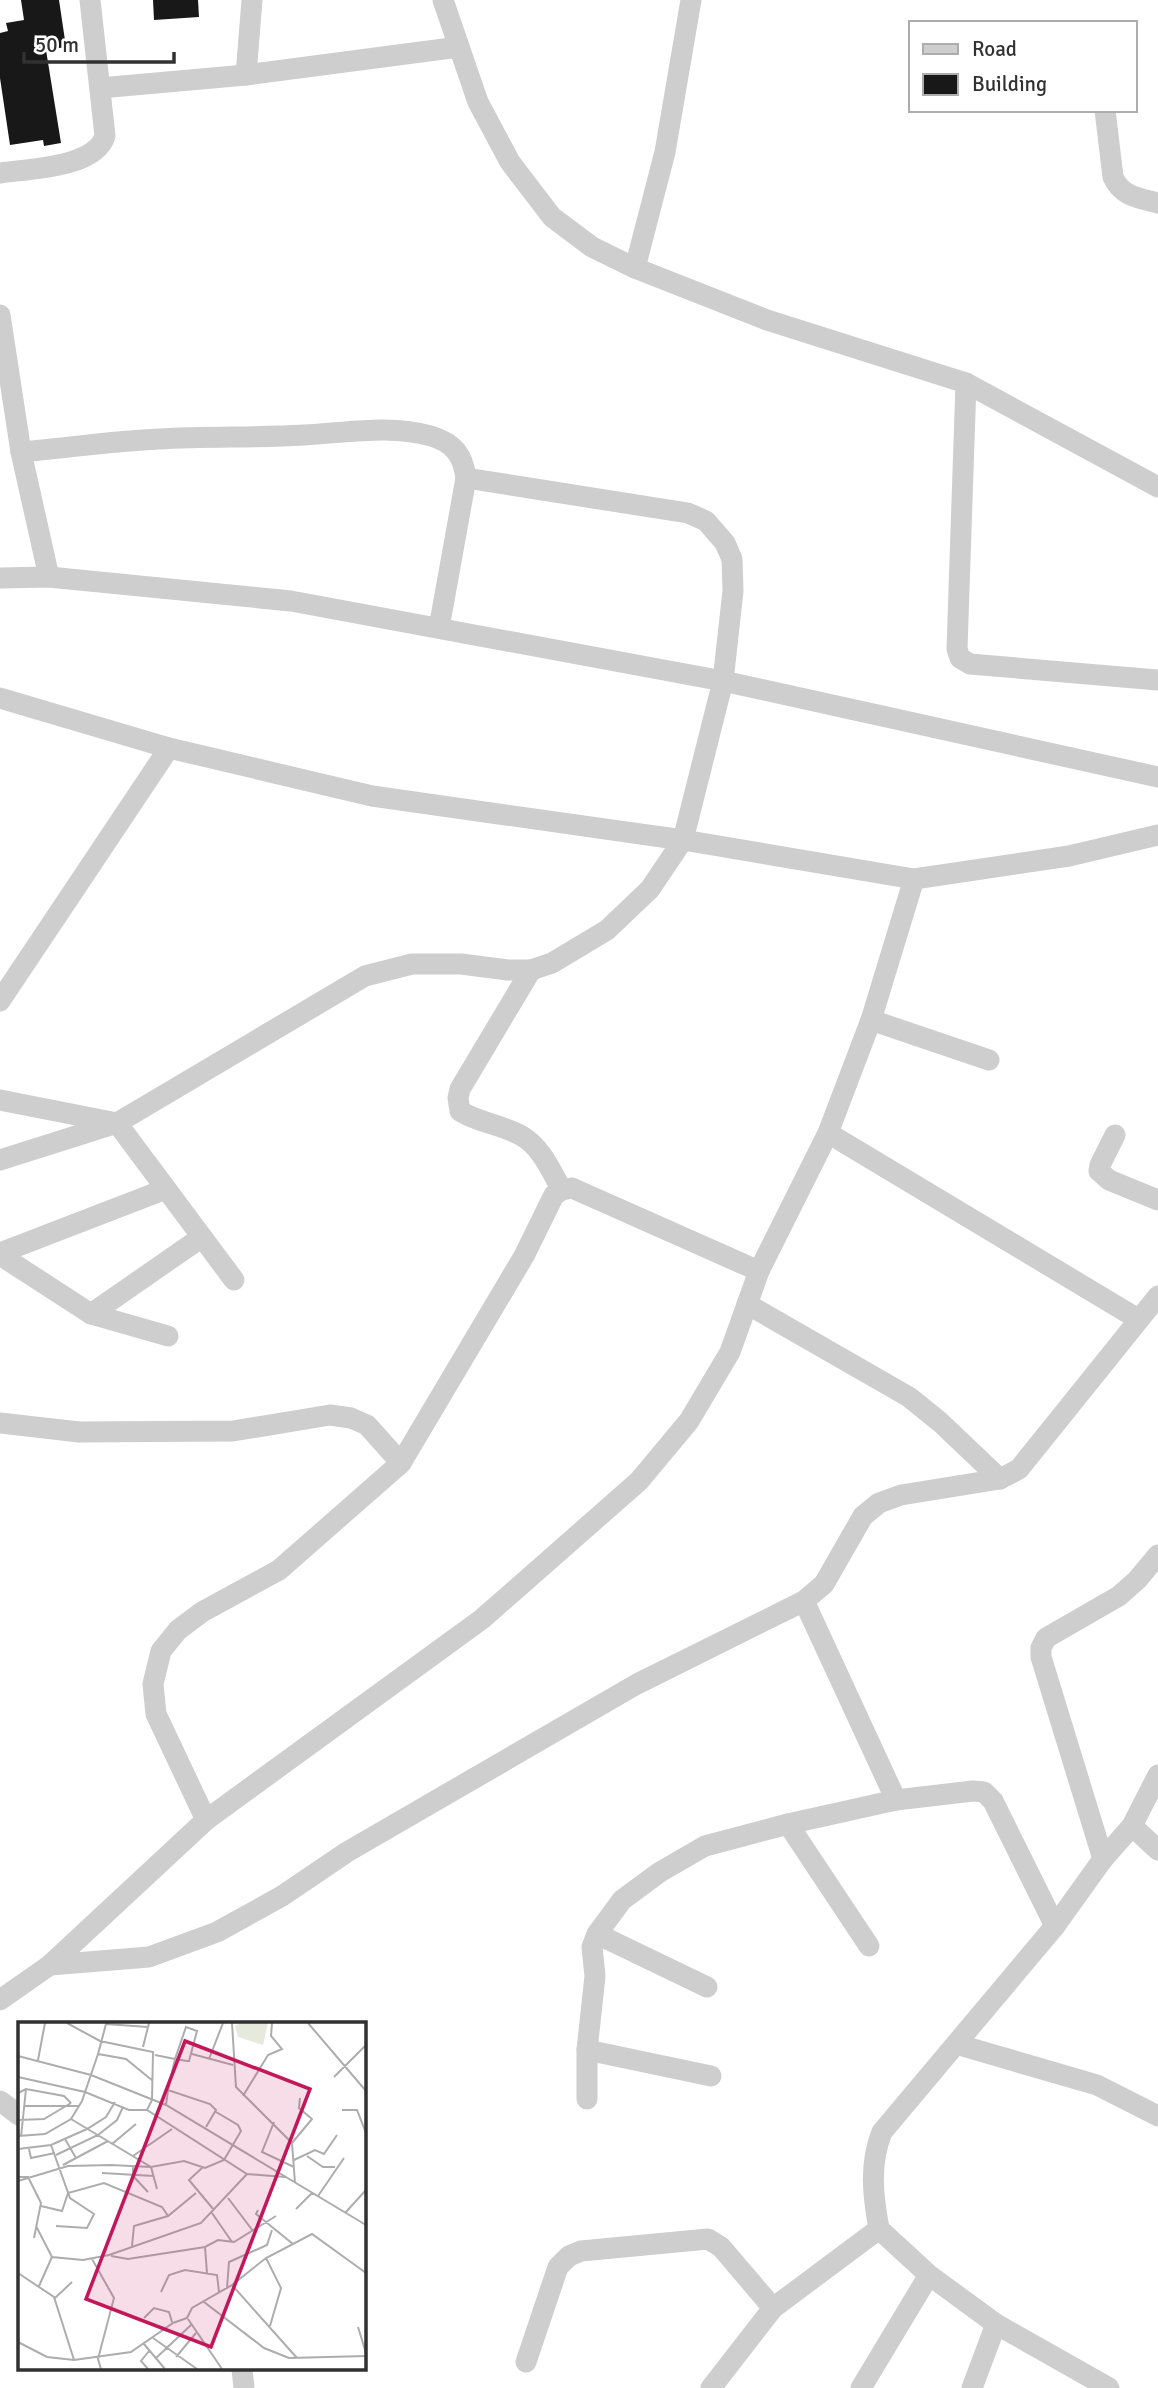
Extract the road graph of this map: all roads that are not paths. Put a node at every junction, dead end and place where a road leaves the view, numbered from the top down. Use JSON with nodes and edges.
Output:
{"nodes":[{"id":1,"x":90,"y":0,"type":"edge"},
{"id":2,"x":252,"y":0,"type":"edge"},
{"id":3,"x":443,"y":0,"type":"edge"},
{"id":4,"x":691,"y":0,"type":"edge"},
{"id":5,"x":458,"y":47,"type":"junction"},
{"id":6,"x":246,"y":75,"type":"junction"},
{"id":7,"x":100,"y":88,"type":"junction"},
{"id":8,"x":1105,"y":112,"type":"edge"},
{"id":9,"x":0,"y":173,"type":"edge"},
{"id":10,"x":1158,"y":203,"type":"edge"},
{"id":11,"x":635,"y":268,"type":"junction"},
{"id":12,"x":0,"y":315,"type":"edge"},
{"id":13,"x":966,"y":383,"type":"junction"},
{"id":14,"x":21,"y":452,"type":"junction"},
{"id":15,"x":466,"y":478,"type":"junction"},
{"id":16,"x":1158,"y":487,"type":"edge"},
{"id":17,"x":50,"y":577,"type":"junction"},
{"id":18,"x":0,"y":578,"type":"edge"},
{"id":19,"x":439,"y":628,"type":"junction"},
{"id":20,"x":1158,"y":680,"type":"edge"},
{"id":21,"x":723,"y":681,"type":"junction"},
{"id":22,"x":0,"y":698,"type":"edge"},
{"id":23,"x":169,"y":748,"type":"junction"},
{"id":24,"x":1158,"y":777,"type":"edge"},
{"id":25,"x":1158,"y":835,"type":"edge"},
{"id":26,"x":683,"y":840,"type":"junction"},
{"id":27,"x":914,"y":879,"type":"junction"},
{"id":28,"x":531,"y":970,"type":"junction"},
{"id":29,"x":0,"y":1001,"type":"edge"},
{"id":30,"x":871,"y":1020,"type":"junction"},
{"id":31,"x":989,"y":1060,"type":"dead end"},
{"id":32,"x":0,"y":1100,"type":"edge"},
{"id":33,"x":117,"y":1123,"type":"junction"},
{"id":34,"x":828,"y":1133,"type":"junction"},
{"id":35,"x":1115,"y":1135,"type":"dead end"},
{"id":36,"x":0,"y":1160,"type":"edge"},
{"id":37,"x":166,"y":1189,"type":"junction"},
{"id":38,"x":562,"y":1190,"type":"junction"},
{"id":39,"x":1158,"y":1200,"type":"edge"},
{"id":40,"x":202,"y":1237,"type":"junction"},
{"id":41,"x":0,"y":1254,"type":"edge"},
{"id":42,"x":759,"y":1270,"type":"junction"},
{"id":43,"x":234,"y":1280,"type":"dead end"},
{"id":44,"x":1158,"y":1296,"type":"edge"},
{"id":45,"x":747,"y":1304,"type":"junction"},
{"id":46,"x":91,"y":1314,"type":"junction"},
{"id":47,"x":1138,"y":1319,"type":"junction"},
{"id":48,"x":168,"y":1336,"type":"dead end"},
{"id":49,"x":0,"y":1423,"type":"edge"},
{"id":50,"x":401,"y":1462,"type":"junction"},
{"id":51,"x":1000,"y":1479,"type":"junction"},
{"id":52,"x":1158,"y":1555,"type":"edge"},
{"id":53,"x":804,"y":1601,"type":"junction"},
{"id":54,"x":1158,"y":1775,"type":"edge"},
{"id":55,"x":896,"y":1800,"type":"junction"},
{"id":56,"x":206,"y":1820,"type":"junction"},
{"id":57,"x":788,"y":1824,"type":"junction"},
{"id":58,"x":1132,"y":1826,"type":"junction"},
{"id":59,"x":1158,"y":1850,"type":"edge"},
{"id":60,"x":1103,"y":1859,"type":"junction"},
{"id":61,"x":1055,"y":1926,"type":"junction"},
{"id":62,"x":597,"y":1934,"type":"junction"},
{"id":63,"x":869,"y":1946,"type":"dead end"},
{"id":64,"x":50,"y":1965,"type":"junction"},
{"id":65,"x":707,"y":1987,"type":"dead end"},
{"id":66,"x":0,"y":2000,"type":"edge"},
{"id":67,"x":956,"y":2044,"type":"junction"},
{"id":68,"x":587,"y":2049,"type":"junction"},
{"id":69,"x":711,"y":2076,"type":"dead end"},
{"id":70,"x":587,"y":2099,"type":"dead end"},
{"id":71,"x":0,"y":2101,"type":"edge"},
{"id":72,"x":18,"y":2114,"type":"edge"},
{"id":73,"x":1158,"y":2116,"type":"edge"},
{"id":74,"x":879,"y":2229,"type":"junction"},
{"id":75,"x":929,"y":2275,"type":"junction"},
{"id":76,"x":773,"y":2308,"type":"junction"},
{"id":77,"x":996,"y":2323,"type":"junction"},
{"id":78,"x":526,"y":2361,"type":"dead end"},
{"id":79,"x":242,"y":2370,"type":"edge"},
{"id":80,"x":244,"y":2388,"type":"edge"},
{"id":81,"x":711,"y":2388,"type":"edge"},
{"id":82,"x":861,"y":2388,"type":"edge"},
{"id":83,"x":972,"y":2388,"type":"edge"},
{"id":84,"x":1109,"y":2388,"type":"edge"}],
"edges":[{"from":1,"to":7,"type":"street"},
{"from":2,"to":6,"type":"street"},
{"from":3,"to":5,"type":"street"},
{"from":4,"to":11,"type":"street"},
{"from":5,"to":6,"type":"street"},
{"from":5,"to":11,"type":"street"},
{"from":6,"to":7,"type":"street"},
{"from":7,"to":9,"type":"street"},
{"from":8,"to":10,"type":"street"},
{"from":11,"to":13,"type":"street"},
{"from":12,"to":14,"type":"street"},
{"from":13,"to":16,"type":"street"},
{"from":13,"to":20,"type":"street"},
{"from":14,"to":15,"type":"street"},
{"from":14,"to":17,"type":"street"},
{"from":15,"to":19,"type":"street"},
{"from":15,"to":21,"type":"street"},
{"from":17,"to":18,"type":"street"},
{"from":17,"to":19,"type":"street"},
{"from":19,"to":21,"type":"street"},
{"from":21,"to":24,"type":"street"},
{"from":21,"to":26,"type":"street"},
{"from":22,"to":23,"type":"street"},
{"from":23,"to":26,"type":"street"},
{"from":23,"to":29,"type":"street"},
{"from":25,"to":27,"type":"street"},
{"from":26,"to":27,"type":"street"},
{"from":26,"to":28,"type":"street"},
{"from":27,"to":30,"type":"street"},
{"from":28,"to":33,"type":"street"},
{"from":28,"to":38,"type":"street"},
{"from":30,"to":31,"type":"street"},
{"from":30,"to":34,"type":"street"},
{"from":32,"to":33,"type":"street"},
{"from":33,"to":36,"type":"street"},
{"from":33,"to":37,"type":"street"},
{"from":34,"to":42,"type":"street"},
{"from":34,"to":47,"type":"street"},
{"from":35,"to":39,"type":"street"},
{"from":37,"to":40,"type":"street"},
{"from":37,"to":41,"type":"street"},
{"from":38,"to":42,"type":"street"},
{"from":38,"to":50,"type":"street"},
{"from":40,"to":43,"type":"street"},
{"from":40,"to":46,"type":"street"},
{"from":41,"to":46,"type":"street"},
{"from":42,"to":45,"type":"street"},
{"from":44,"to":47,"type":"street"},
{"from":45,"to":51,"type":"street"},
{"from":45,"to":56,"type":"street"},
{"from":46,"to":48,"type":"street"},
{"from":47,"to":51,"type":"street"},
{"from":49,"to":50,"type":"street"},
{"from":50,"to":56,"type":"street"},
{"from":51,"to":53,"type":"street"},
{"from":52,"to":60,"type":"street"},
{"from":53,"to":55,"type":"street"},
{"from":53,"to":64,"type":"street"},
{"from":54,"to":58,"type":"street"},
{"from":55,"to":57,"type":"street"},
{"from":55,"to":61,"type":"street"},
{"from":56,"to":64,"type":"street"},
{"from":57,"to":62,"type":"street"},
{"from":57,"to":63,"type":"street"},
{"from":58,"to":59,"type":"street"},
{"from":58,"to":60,"type":"street"},
{"from":60,"to":61,"type":"street"},
{"from":61,"to":67,"type":"street"},
{"from":62,"to":65,"type":"street"},
{"from":62,"to":68,"type":"street"},
{"from":64,"to":66,"type":"street"},
{"from":67,"to":73,"type":"street"},
{"from":67,"to":74,"type":"street"},
{"from":68,"to":69,"type":"street"},
{"from":68,"to":70,"type":"street"},
{"from":71,"to":72,"type":"street"},
{"from":74,"to":75,"type":"street"},
{"from":74,"to":76,"type":"street"},
{"from":75,"to":77,"type":"street"},
{"from":75,"to":82,"type":"street"},
{"from":76,"to":78,"type":"street"},
{"from":76,"to":81,"type":"street"},
{"from":77,"to":83,"type":"street"},
{"from":77,"to":84,"type":"street"},
{"from":79,"to":80,"type":"street"}]}
